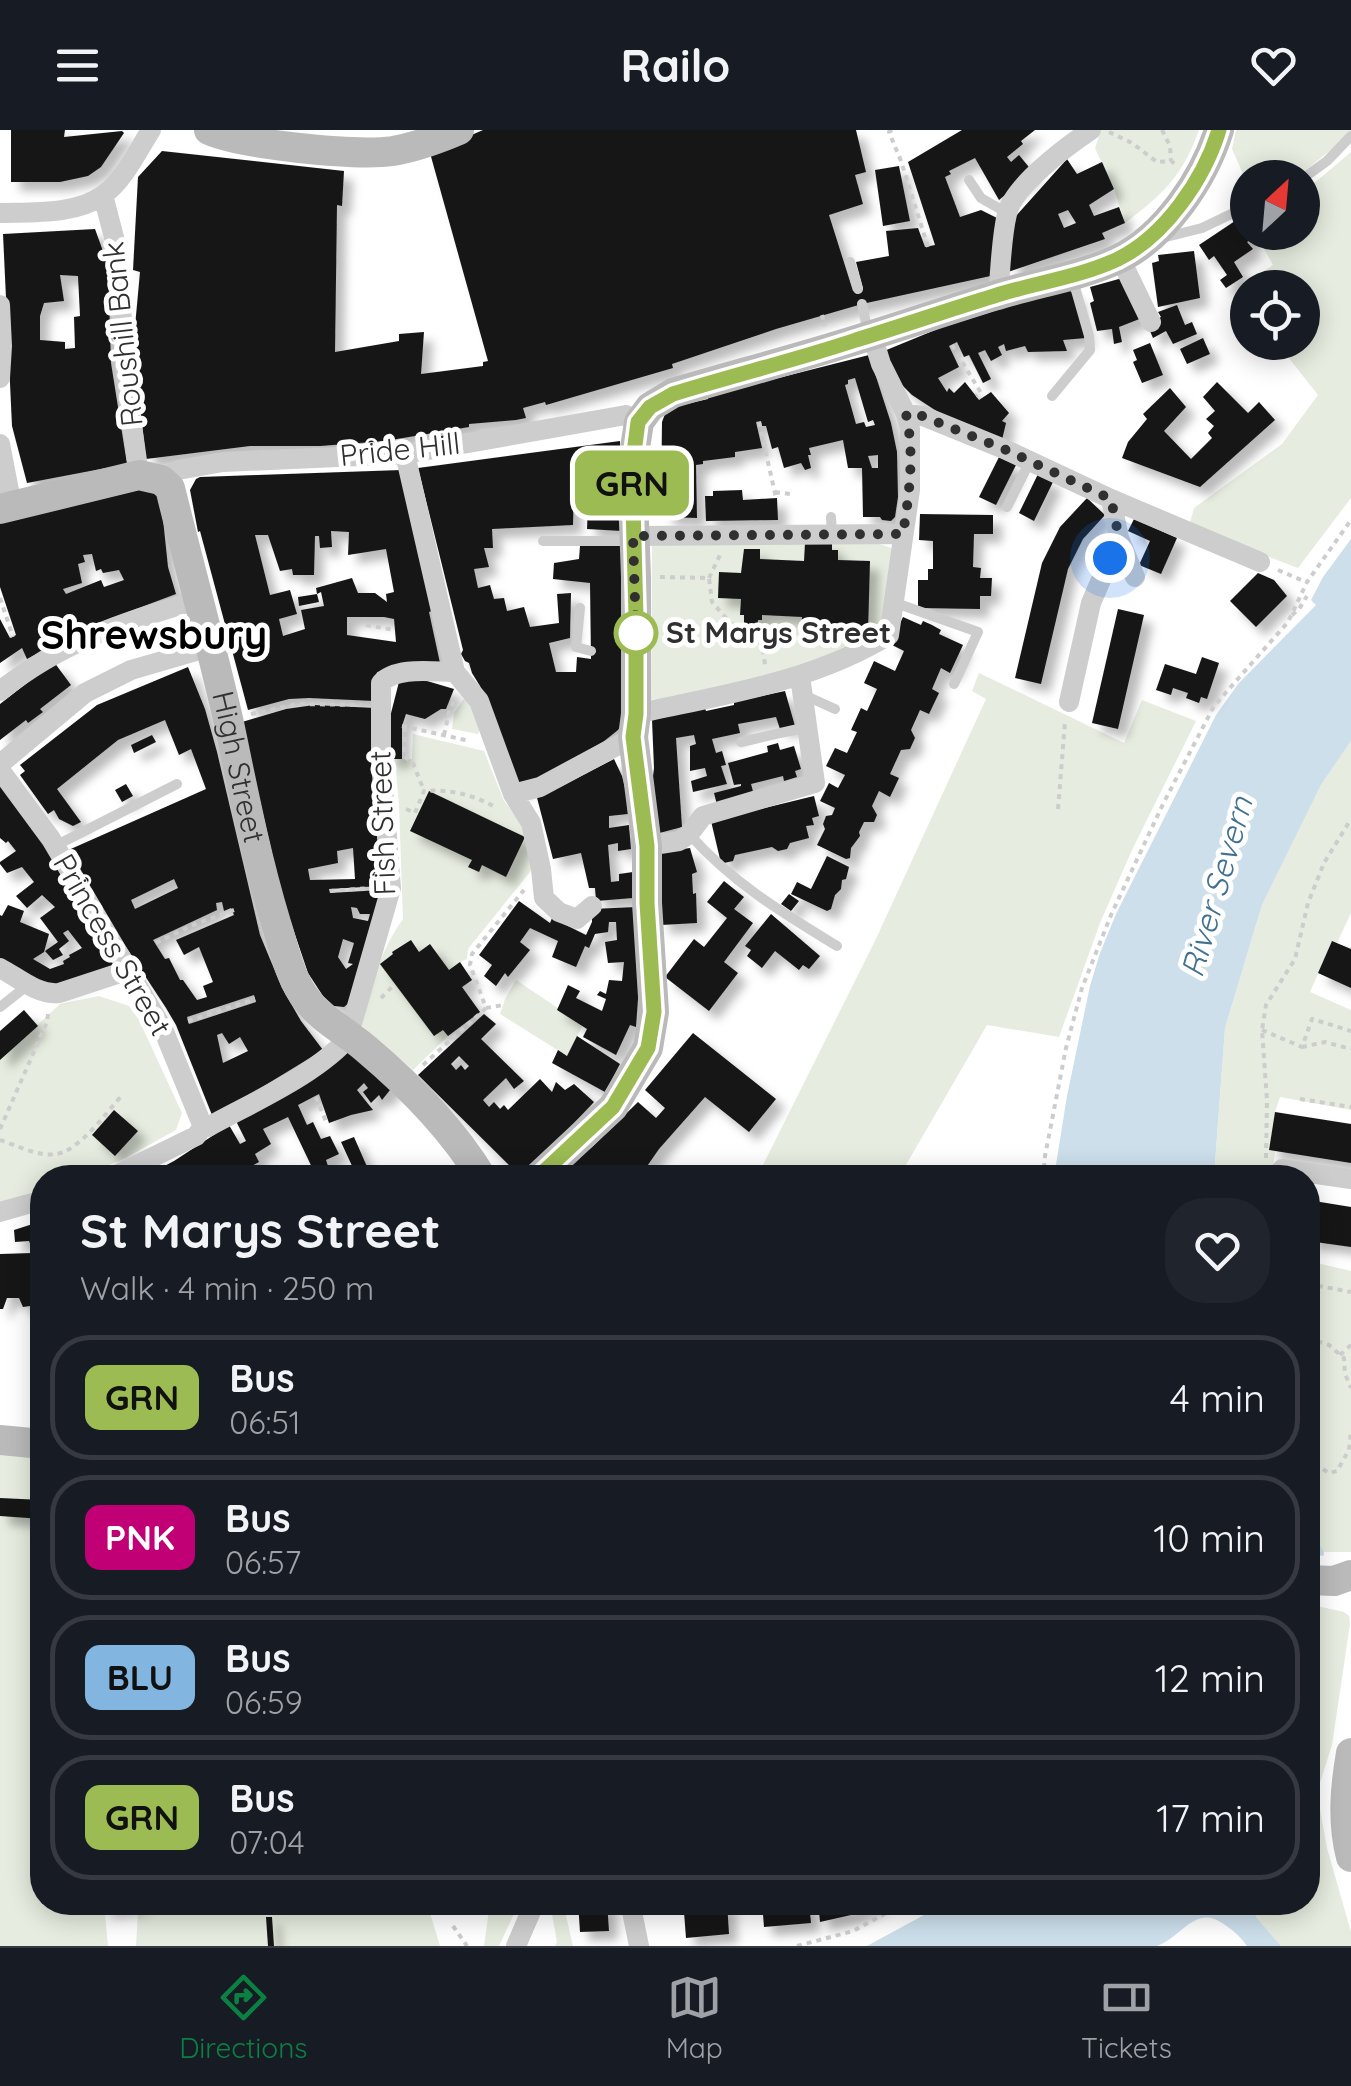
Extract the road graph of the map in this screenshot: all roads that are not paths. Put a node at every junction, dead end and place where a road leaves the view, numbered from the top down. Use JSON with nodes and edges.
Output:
{"nodes":[{"id":1,"x":151,"y":130,"type":"edge"},
{"id":2,"x":209,"y":130,"type":"edge"},
{"id":3,"x":459,"y":130,"type":"edge"},
{"id":4,"x":1091,"y":130,"type":"edge"},
{"id":5,"x":1351,"y":136,"type":"edge"},
{"id":6,"x":1216,"y":138,"type":"edge"},
{"id":7,"x":1320,"y":166,"type":"edge"},
{"id":8,"x":969,"y":180,"type":"dead end"},
{"id":9,"x":103,"y":195,"type":"junction"},
{"id":10,"x":0,"y":213,"type":"edge"},
{"id":11,"x":1007,"y":213,"type":"junction"},
{"id":12,"x":1230,"y":215,"type":"edge"},
{"id":13,"x":1146,"y":240,"type":"junction"},
{"id":14,"x":1120,"y":258,"type":"junction"},
{"id":15,"x":850,"y":262,"type":"dead end"},
{"id":16,"x":1071,"y":274,"type":"junction"},
{"id":17,"x":858,"y":289,"type":"dead end"},
{"id":18,"x":998,"y":294,"type":"junction"},
{"id":19,"x":862,"y":304,"type":"dead end"},
{"id":20,"x":0,"y":305,"type":"edge"},
{"id":21,"x":1151,"y":322,"type":"dead end"},
{"id":22,"x":870,"y":335,"type":"junction"},
{"id":23,"x":0,"y":378,"type":"edge"},
{"id":24,"x":1052,"y":396,"type":"dead end"},
{"id":25,"x":906,"y":414,"type":"junction"},
{"id":26,"x":638,"y":422,"type":"junction"},
{"id":27,"x":0,"y":444,"type":"edge"},
{"id":28,"x":405,"y":454,"type":"junction"},
{"id":29,"x":1030,"y":461,"type":"junction"},
{"id":30,"x":150,"y":477,"type":"junction"},
{"id":31,"x":1111,"y":499,"type":"junction"},
{"id":32,"x":1007,"y":507,"type":"dead end"},
{"id":33,"x":6,"y":508,"type":"edge"},
{"id":34,"x":903,"y":534,"type":"junction"},
{"id":35,"x":633,"y":538,"type":"junction"},
{"id":36,"x":1119,"y":538,"type":"junction"},
{"id":37,"x":543,"y":542,"type":"dead end"},
{"id":38,"x":1260,"y":562,"type":"road end"},
{"id":39,"x":1136,"y":577,"type":"dead end"},
{"id":40,"x":198,"y":600,"type":"junction"},
{"id":41,"x":893,"y":602,"type":"junction"},
{"id":42,"x":580,"y":608,"type":"dead end"},
{"id":43,"x":210,"y":647,"type":"junction"},
{"id":44,"x":591,"y":650,"type":"dead end"},
{"id":45,"x":455,"y":672,"type":"junction"},
{"id":46,"x":954,"y":684,"type":"dead end"},
{"id":47,"x":801,"y":685,"type":"junction"},
{"id":48,"x":0,"y":691,"type":"edge"},
{"id":49,"x":1069,"y":702,"type":"road end"},
{"id":50,"x":835,"y":709,"type":"dead end"},
{"id":51,"x":634,"y":725,"type":"junction"},
{"id":52,"x":808,"y":727,"type":"junction"},
{"id":53,"x":740,"y":742,"type":"dead end"},
{"id":54,"x":1,"y":769,"type":"edge"},
{"id":55,"x":177,"y":784,"type":"dead end"},
{"id":56,"x":513,"y":794,"type":"junction"},
{"id":57,"x":688,"y":834,"type":"junction"},
{"id":58,"x":55,"y":846,"type":"junction"},
{"id":59,"x":647,"y":846,"type":"junction"},
{"id":60,"x":592,"y":906,"type":"dead end"},
{"id":61,"x":837,"y":946,"type":"dead end"},
{"id":62,"x":0,"y":968,"type":"edge"},
{"id":63,"x":129,"y":970,"type":"junction"},
{"id":64,"x":28,"y":985,"type":"junction"},
{"id":65,"x":0,"y":1006,"type":"edge"},
{"id":66,"x":350,"y":1034,"type":"junction"},
{"id":67,"x":203,"y":1127,"type":"junction"},
{"id":68,"x":141,"y":1165,"type":"edge"},
{"id":69,"x":473,"y":1165,"type":"edge"},
{"id":70,"x":551,"y":1165,"type":"edge"},
{"id":71,"x":1320,"y":1175,"type":"edge"},
{"id":72,"x":1351,"y":1180,"type":"edge"},
{"id":73,"x":30,"y":1203,"type":"edge"},
{"id":74,"x":0,"y":1212,"type":"edge"},
{"id":75,"x":0,"y":1440,"type":"edge"},
{"id":76,"x":30,"y":1443,"type":"edge"},
{"id":77,"x":1351,"y":1753,"type":"edge"},
{"id":78,"x":1350,"y":1845,"type":"edge"},
{"id":79,"x":529,"y":1915,"type":"edge"},
{"id":80,"x":633,"y":1915,"type":"edge"},
{"id":81,"x":516,"y":1946,"type":"edge"},
{"id":82,"x":639,"y":1946,"type":"edge"}],
"edges":[{"from":1,"to":9,"type":"street"},
{"from":2,"to":3,"type":"street"},
{"from":4,"to":11,"type":"street"},
{"from":5,"to":7,"type":"lane"},
{"from":6,"to":13,"type":"street"},
{"from":8,"to":11,"type":"lane"},
{"from":9,"to":10,"type":"street"},
{"from":9,"to":30,"type":"street","name":"Roushill Bank"},
{"from":11,"to":18,"type":"street"},
{"from":12,"to":13,"type":"lane"},
{"from":13,"to":14,"type":"street"},
{"from":14,"to":16,"type":"street"},
{"from":14,"to":21,"type":"street"},
{"from":15,"to":17,"type":"lane"},
{"from":16,"to":18,"type":"street"},
{"from":16,"to":24,"type":"lane"},
{"from":18,"to":22,"type":"street"},
{"from":19,"to":22,"type":"lane"},
{"from":20,"to":23,"type":"street"},
{"from":22,"to":25,"type":"street"},
{"from":22,"to":26,"type":"street"},
{"from":25,"to":29,"type":"street"},
{"from":25,"to":34,"type":"street"},
{"from":26,"to":28,"type":"street","name":"Pride Hill"},
{"from":26,"to":35,"type":"street"},
{"from":27,"to":33,"type":"street"},
{"from":28,"to":30,"type":"street","name":"Pride Hill"},
{"from":28,"to":45,"type":"street"},
{"from":29,"to":31,"type":"street"},
{"from":29,"to":32,"type":"lane"},
{"from":30,"to":33,"type":"street"},
{"from":30,"to":40,"type":"street","name":"High Street"},
{"from":31,"to":36,"type":"street"},
{"from":31,"to":38,"type":"street"},
{"from":34,"to":35,"type":"street"},
{"from":34,"to":41,"type":"street"},
{"from":35,"to":37,"type":"lane"},
{"from":35,"to":51,"type":"street"},
{"from":36,"to":39,"type":"street"},
{"from":36,"to":49,"type":"street"},
{"from":40,"to":43,"type":"street","name":"High Street"},
{"from":40,"to":48,"type":"street"},
{"from":41,"to":46,"type":"lane"},
{"from":41,"to":47,"type":"street"},
{"from":42,"to":44,"type":"lane"},
{"from":43,"to":54,"type":"street"},
{"from":43,"to":66,"type":"street","name":"High Street"},
{"from":45,"to":56,"type":"street"},
{"from":45,"to":66,"type":"street","name":"Fish Street"},
{"from":47,"to":50,"type":"lane"},
{"from":47,"to":51,"type":"street"},
{"from":47,"to":52,"type":"street"},
{"from":51,"to":56,"type":"street"},
{"from":51,"to":59,"type":"street"},
{"from":52,"to":53,"type":"lane"},
{"from":52,"to":57,"type":"street"},
{"from":54,"to":58,"type":"street","name":"Princess Street"},
{"from":55,"to":58,"type":"lane"},
{"from":56,"to":60,"type":"street"},
{"from":57,"to":59,"type":"street"},
{"from":57,"to":61,"type":"lane"},
{"from":58,"to":63,"type":"street","name":"Princess Street"},
{"from":59,"to":70,"type":"street"},
{"from":62,"to":64,"type":"street"},
{"from":63,"to":64,"type":"street"},
{"from":63,"to":67,"type":"street","name":"Princess Street"},
{"from":64,"to":65,"type":"lane"},
{"from":66,"to":67,"type":"street"},
{"from":66,"to":69,"type":"street","name":"High Street"},
{"from":67,"to":68,"type":"street"},
{"from":71,"to":72,"type":"street"},
{"from":73,"to":74,"type":"street"},
{"from":75,"to":76,"type":"street"},
{"from":77,"to":78,"type":"street"},
{"from":79,"to":81,"type":"street"},
{"from":80,"to":82,"type":"street"}]}
